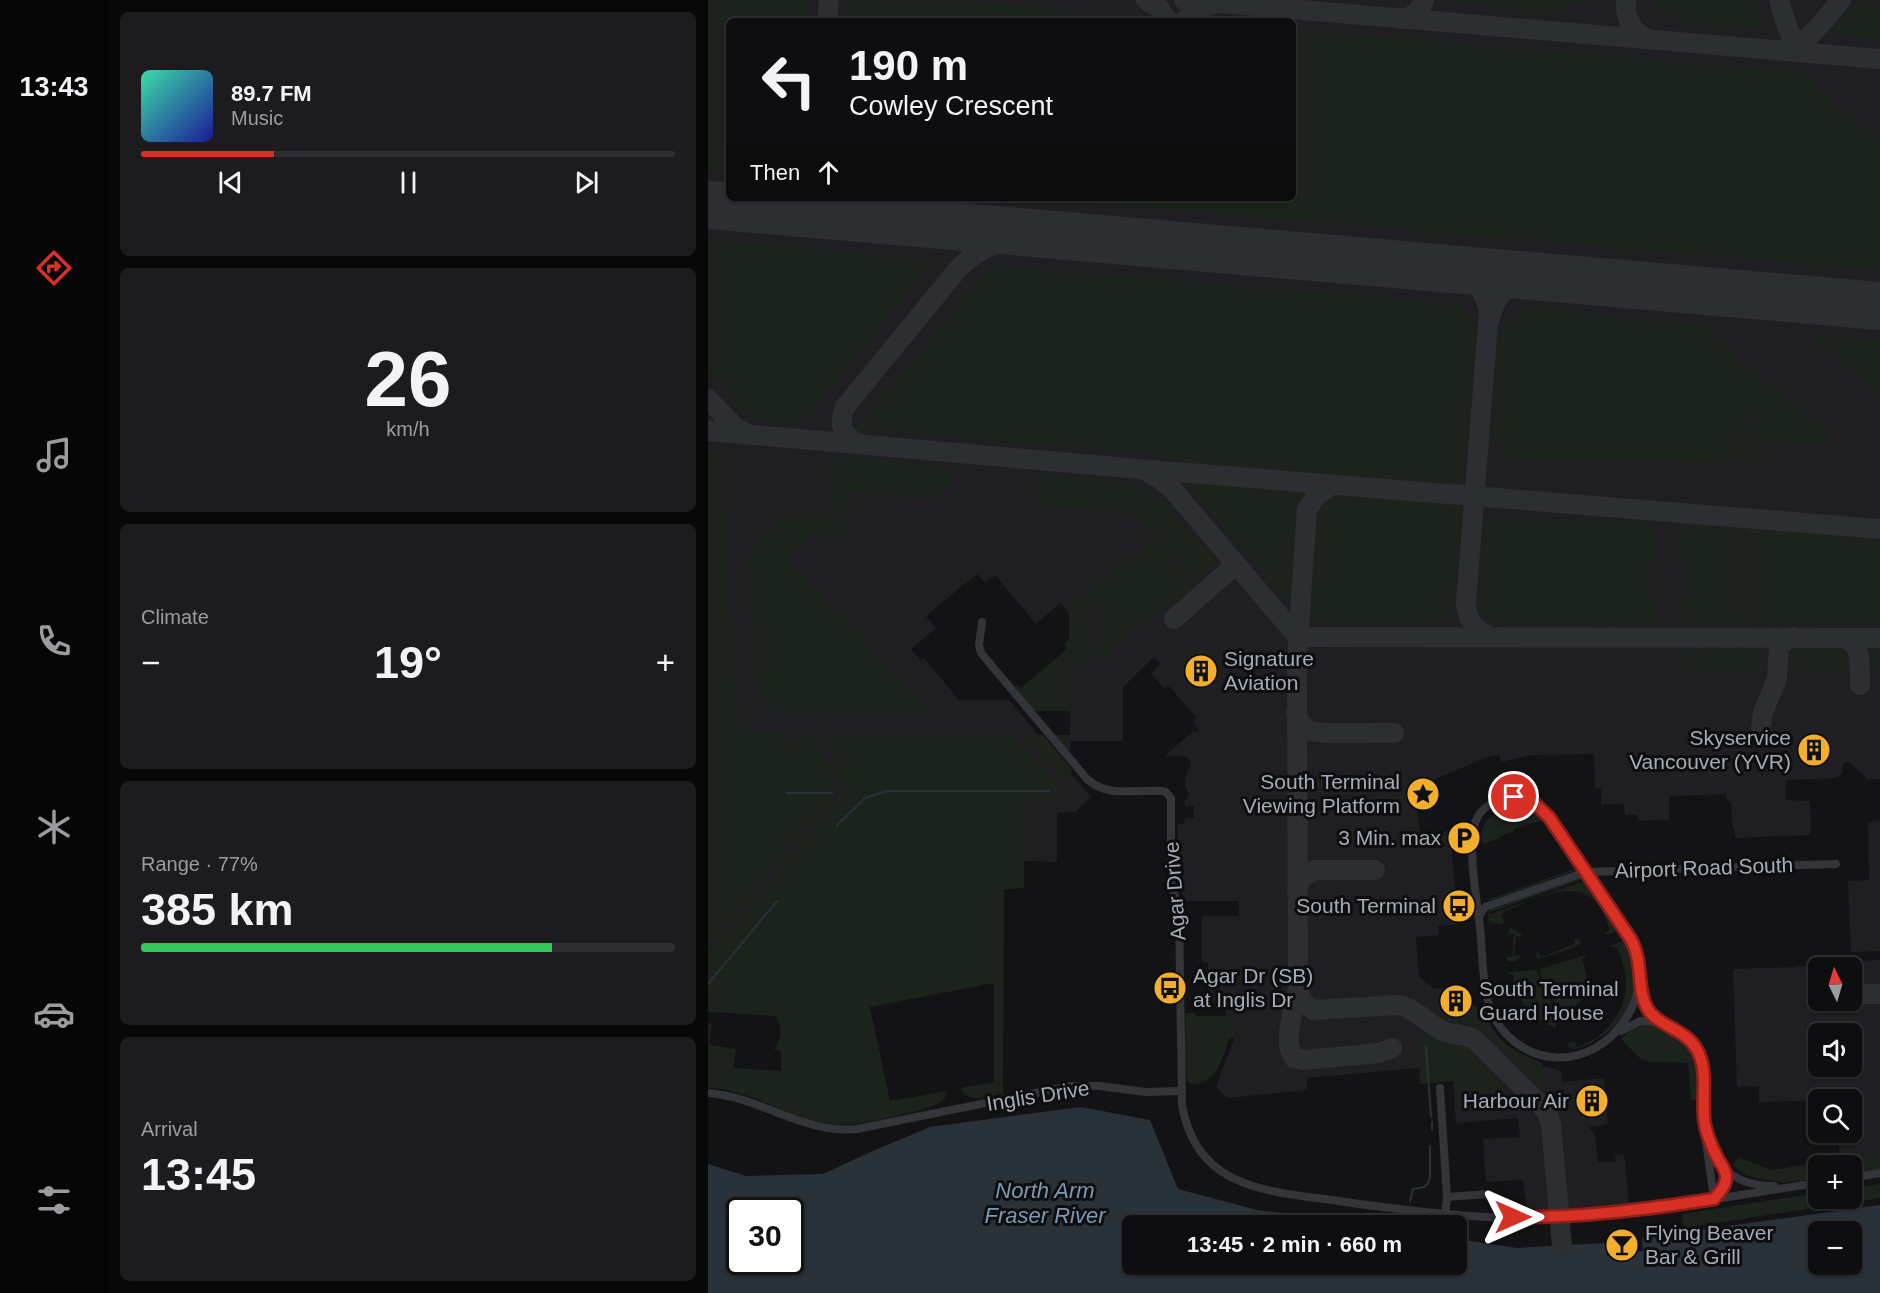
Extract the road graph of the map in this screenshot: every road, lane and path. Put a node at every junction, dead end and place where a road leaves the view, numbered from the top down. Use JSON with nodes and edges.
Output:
{"nodes":[{"id":1,"x":982,"y":622,"type":"dead end"},
{"id":2,"x":1836,"y":864,"type":"dead end"},
{"id":3,"x":1586,"y":872,"type":"junction"},
{"id":4,"x":1479,"y":919,"type":"junction"},
{"id":5,"x":1640,"y":965,"type":"junction"},
{"id":6,"x":1666,"y":1024,"type":"junction"},
{"id":7,"x":1613,"y":1036,"type":"junction"},
{"id":8,"x":1440,"y":1088,"type":"dead end"},
{"id":9,"x":1180,"y":1091,"type":"junction"},
{"id":10,"x":708,"y":1093,"type":"edge"},
{"id":11,"x":1705,"y":1125,"type":"junction"},
{"id":12,"x":1722,"y":1164,"type":"junction"},
{"id":13,"x":1880,"y":1173,"type":"edge"},
{"id":14,"x":1862,"y":1176,"type":"edge"},
{"id":15,"x":1808,"y":1184,"type":"edge"},
{"id":16,"x":1792,"y":1186,"type":"junction"},
{"id":17,"x":1489,"y":1194,"type":"dead end"},
{"id":18,"x":1447,"y":1197,"type":"junction"},
{"id":19,"x":1714,"y":1199,"type":"junction"},
{"id":20,"x":1445,"y":1215,"type":"joint"},
{"id":21,"x":1467,"y":1216,"type":"edge"}],
"edges":[{"from":1,"to":9,"type":"street","name":"Agar Drive"},
{"from":2,"to":3,"type":"street","name":"Airport Road South"},
{"from":3,"to":4,"type":"street","name":"Airport Road South"},
{"from":3,"to":4,"type":"street"},
{"from":3,"to":5,"type":"street"},
{"from":4,"to":7,"type":"street"},
{"from":5,"to":6,"type":"street"},
{"from":5,"to":7,"type":"street"},
{"from":6,"to":7,"type":"street"},
{"from":6,"to":11,"type":"street"},
{"from":8,"to":18,"type":"street"},
{"from":9,"to":10,"type":"street","name":"Inglis Drive"},
{"from":9,"to":20,"type":"street"},
{"from":11,"to":12,"type":"street"},
{"from":11,"to":19,"type":"street"},
{"from":12,"to":16,"type":"street"},
{"from":12,"to":19,"type":"street"},
{"from":13,"to":14,"type":"street"},
{"from":15,"to":16,"type":"street"},
{"from":16,"to":19,"type":"street"},
{"from":17,"to":18,"type":"street"},
{"from":18,"to":20,"type":"street"},
{"from":19,"to":21,"type":"street"}]}
